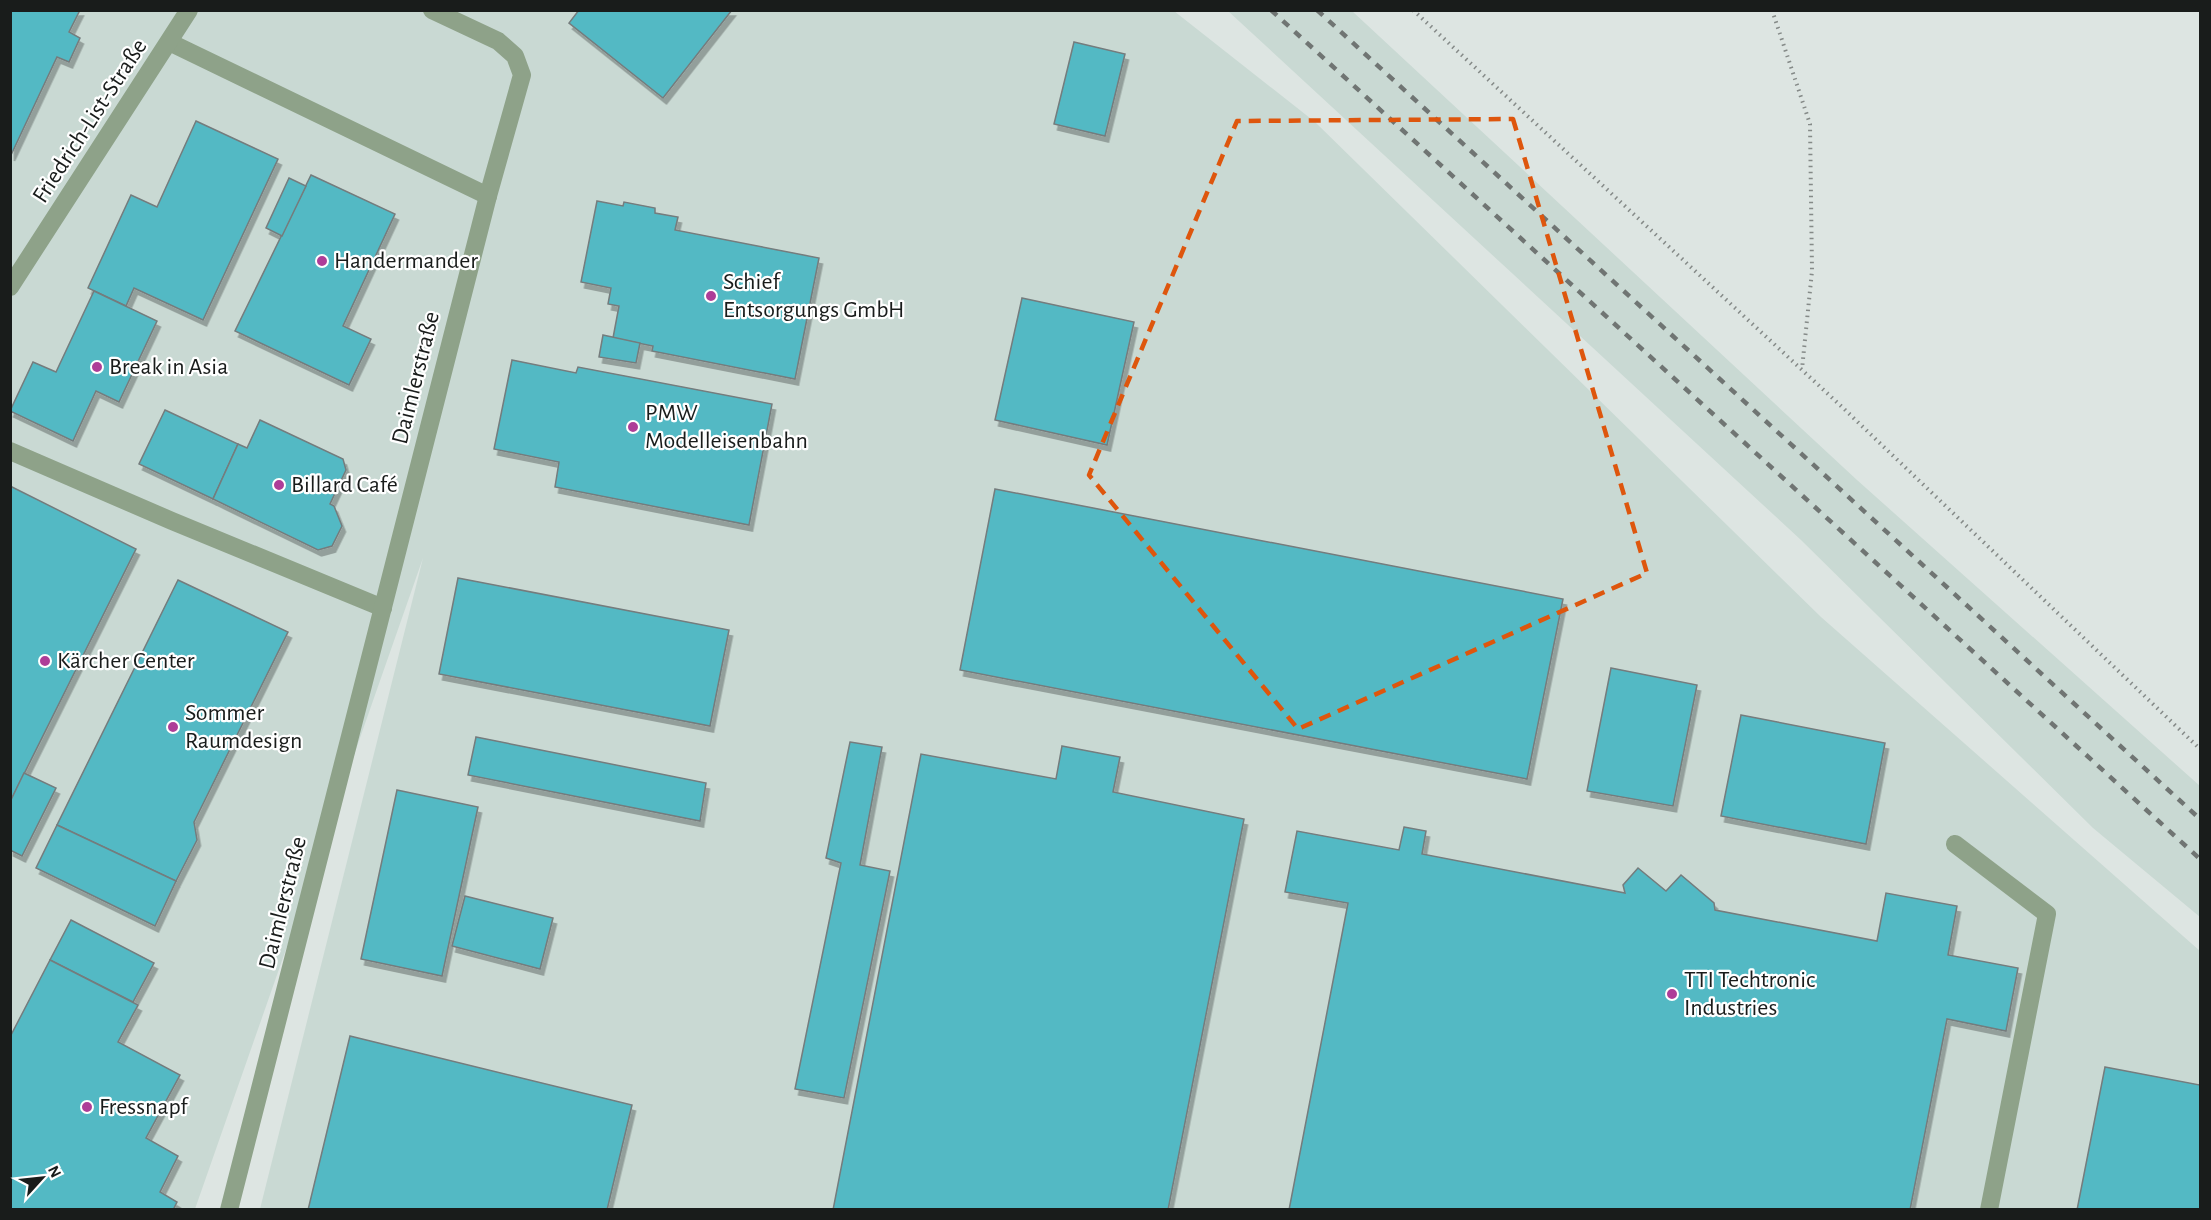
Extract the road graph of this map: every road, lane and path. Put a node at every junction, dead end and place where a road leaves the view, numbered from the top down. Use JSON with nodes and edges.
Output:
{"nodes":[{"id":1,"x":189,"y":10,"type":"edge"},
{"id":2,"x":432,"y":10,"type":"edge"},
{"id":3,"x":1413,"y":10,"type":"edge"},
{"id":4,"x":1772,"y":10,"type":"edge"},
{"id":5,"x":169,"y":42,"type":"junction"},
{"id":6,"x":488,"y":196,"type":"junction"},
{"id":7,"x":10,"y":286,"type":"edge"},
{"id":8,"x":1802,"y":370,"type":"junction"},
{"id":9,"x":10,"y":451,"type":"edge"},
{"id":10,"x":383,"y":608,"type":"junction"},
{"id":11,"x":2200,"y":750,"type":"edge"},
{"id":12,"x":1955,"y":844,"type":"dead end"},
{"id":13,"x":230,"y":1209,"type":"edge"},
{"id":14,"x":1989,"y":1209,"type":"edge"}],
"edges":[{"from":1,"to":5,"type":"street","name":"Friedrich-List-Straße"},
{"from":2,"to":6,"type":"street","name":"Daimlerstraße"},
{"from":3,"to":8,"type":"path"},
{"from":4,"to":8,"type":"path"},
{"from":5,"to":6,"type":"street"},
{"from":5,"to":7,"type":"street","name":"Friedrich-List-Straße"},
{"from":6,"to":10,"type":"street","name":"Daimlerstraße"},
{"from":8,"to":11,"type":"path"},
{"from":9,"to":10,"type":"street"},
{"from":10,"to":13,"type":"street","name":"Daimlerstraße"},
{"from":12,"to":14,"type":"street"}]}
